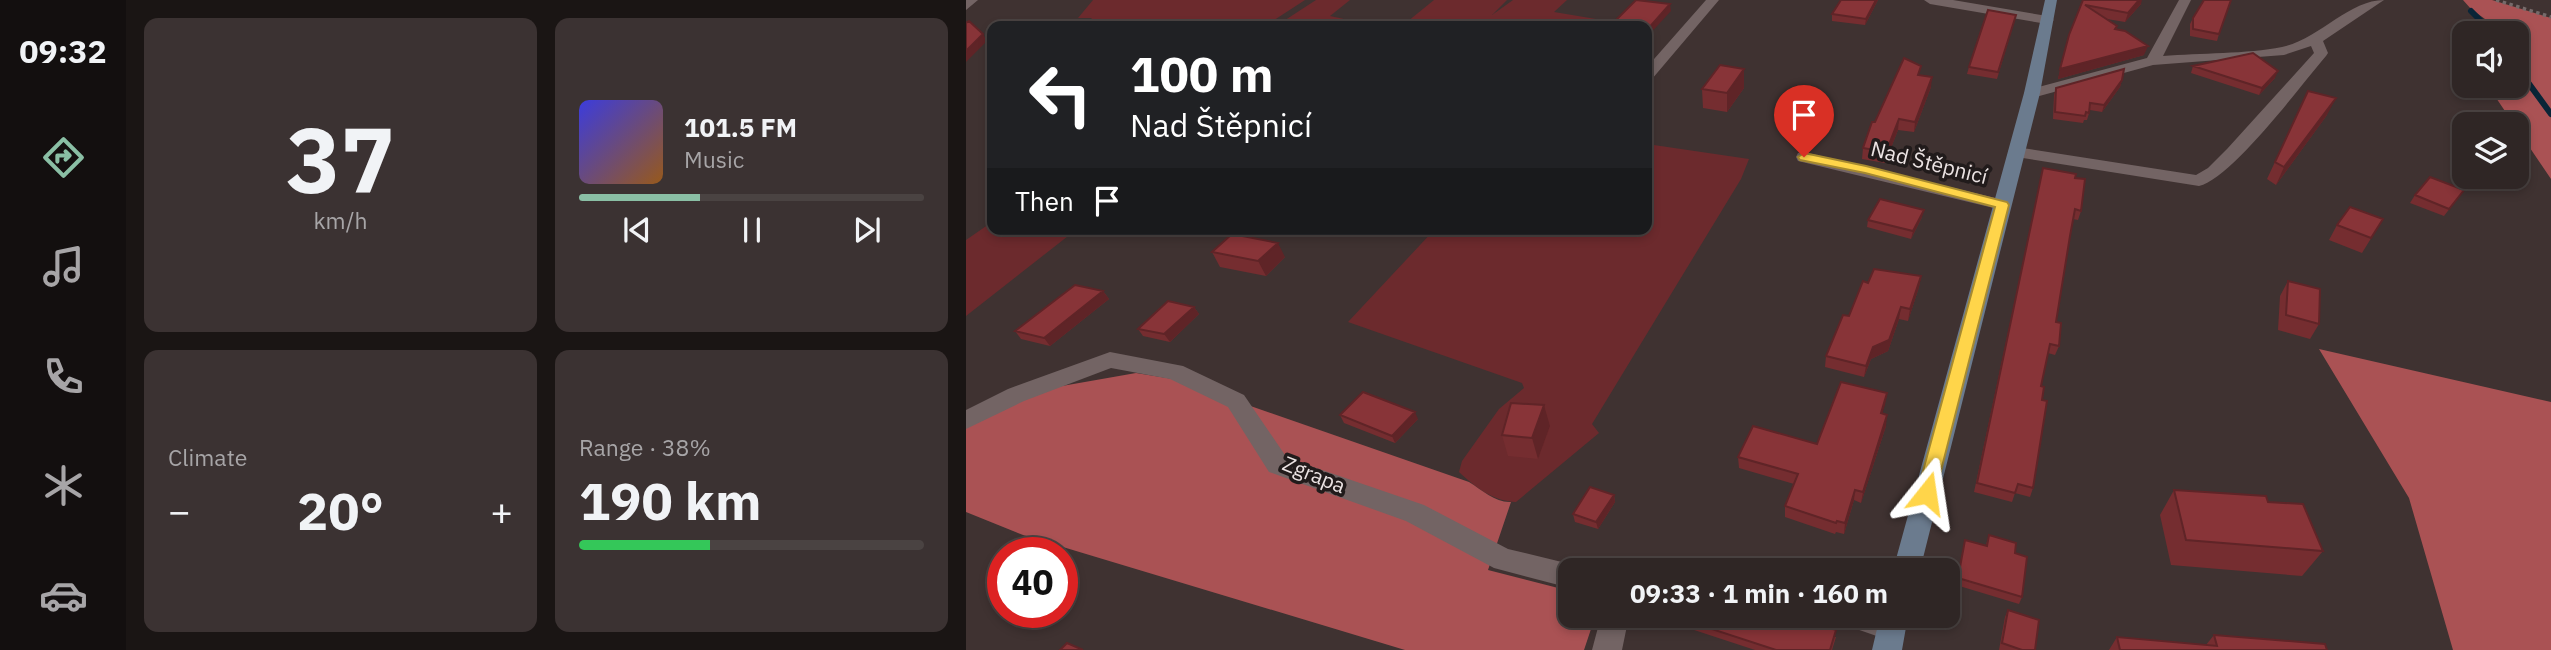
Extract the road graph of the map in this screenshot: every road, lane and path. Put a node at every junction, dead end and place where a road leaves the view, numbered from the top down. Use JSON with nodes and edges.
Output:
{"nodes":[{"id":1,"x":972,"y":0,"type":"edge"},
{"id":2,"x":1713,"y":0,"type":"edge"},
{"id":3,"x":1930,"y":0,"type":"edge"},
{"id":4,"x":2051,"y":0,"type":"edge"},
{"id":5,"x":2185,"y":0,"type":"edge"},
{"id":6,"x":2378,"y":0,"type":"edge"},
{"id":7,"x":2496,"y":0,"type":"edge"},
{"id":8,"x":966,"y":6,"type":"edge"},
{"id":9,"x":2551,"y":17,"type":"edge"},
{"id":10,"x":2048,"y":20,"type":"junction"},
{"id":11,"x":2316,"y":40,"type":"junction"},
{"id":12,"x":2153,"y":61,"type":"junction"},
{"id":13,"x":1652,"y":70,"type":"edge"},
{"id":14,"x":2032,"y":93,"type":"junction"},
{"id":15,"x":2016,"y":152,"type":"junction"},
{"id":16,"x":1804,"y":157,"type":"dead end"},
{"id":17,"x":2002,"y":205,"type":"junction"},
{"id":18,"x":966,"y":420,"type":"edge"},
{"id":19,"x":1909,"y":558,"type":"edge"},
{"id":20,"x":1558,"y":573,"type":"edge"},
{"id":21,"x":1612,"y":628,"type":"edge"},
{"id":22,"x":1607,"y":650,"type":"edge"}],
"edges":[{"from":1,"to":8,"type":"street"},
{"from":2,"to":13,"type":"street"},
{"from":3,"to":10,"type":"street"},
{"from":4,"to":10,"type":"street"},
{"from":5,"to":12,"type":"street"},
{"from":6,"to":11,"type":"street"},
{"from":7,"to":9,"type":"path"},
{"from":10,"to":14,"type":"street"},
{"from":11,"to":12,"type":"street"},
{"from":11,"to":15,"type":"street"},
{"from":12,"to":14,"type":"street"},
{"from":14,"to":15,"type":"street"},
{"from":15,"to":17,"type":"street"},
{"from":16,"to":17,"type":"street","name":"Nad Štěpnicí"},
{"from":17,"to":19,"type":"street"},
{"from":18,"to":20,"type":"street","name":"Zgrapa"},
{"from":21,"to":22,"type":"street"}]}
